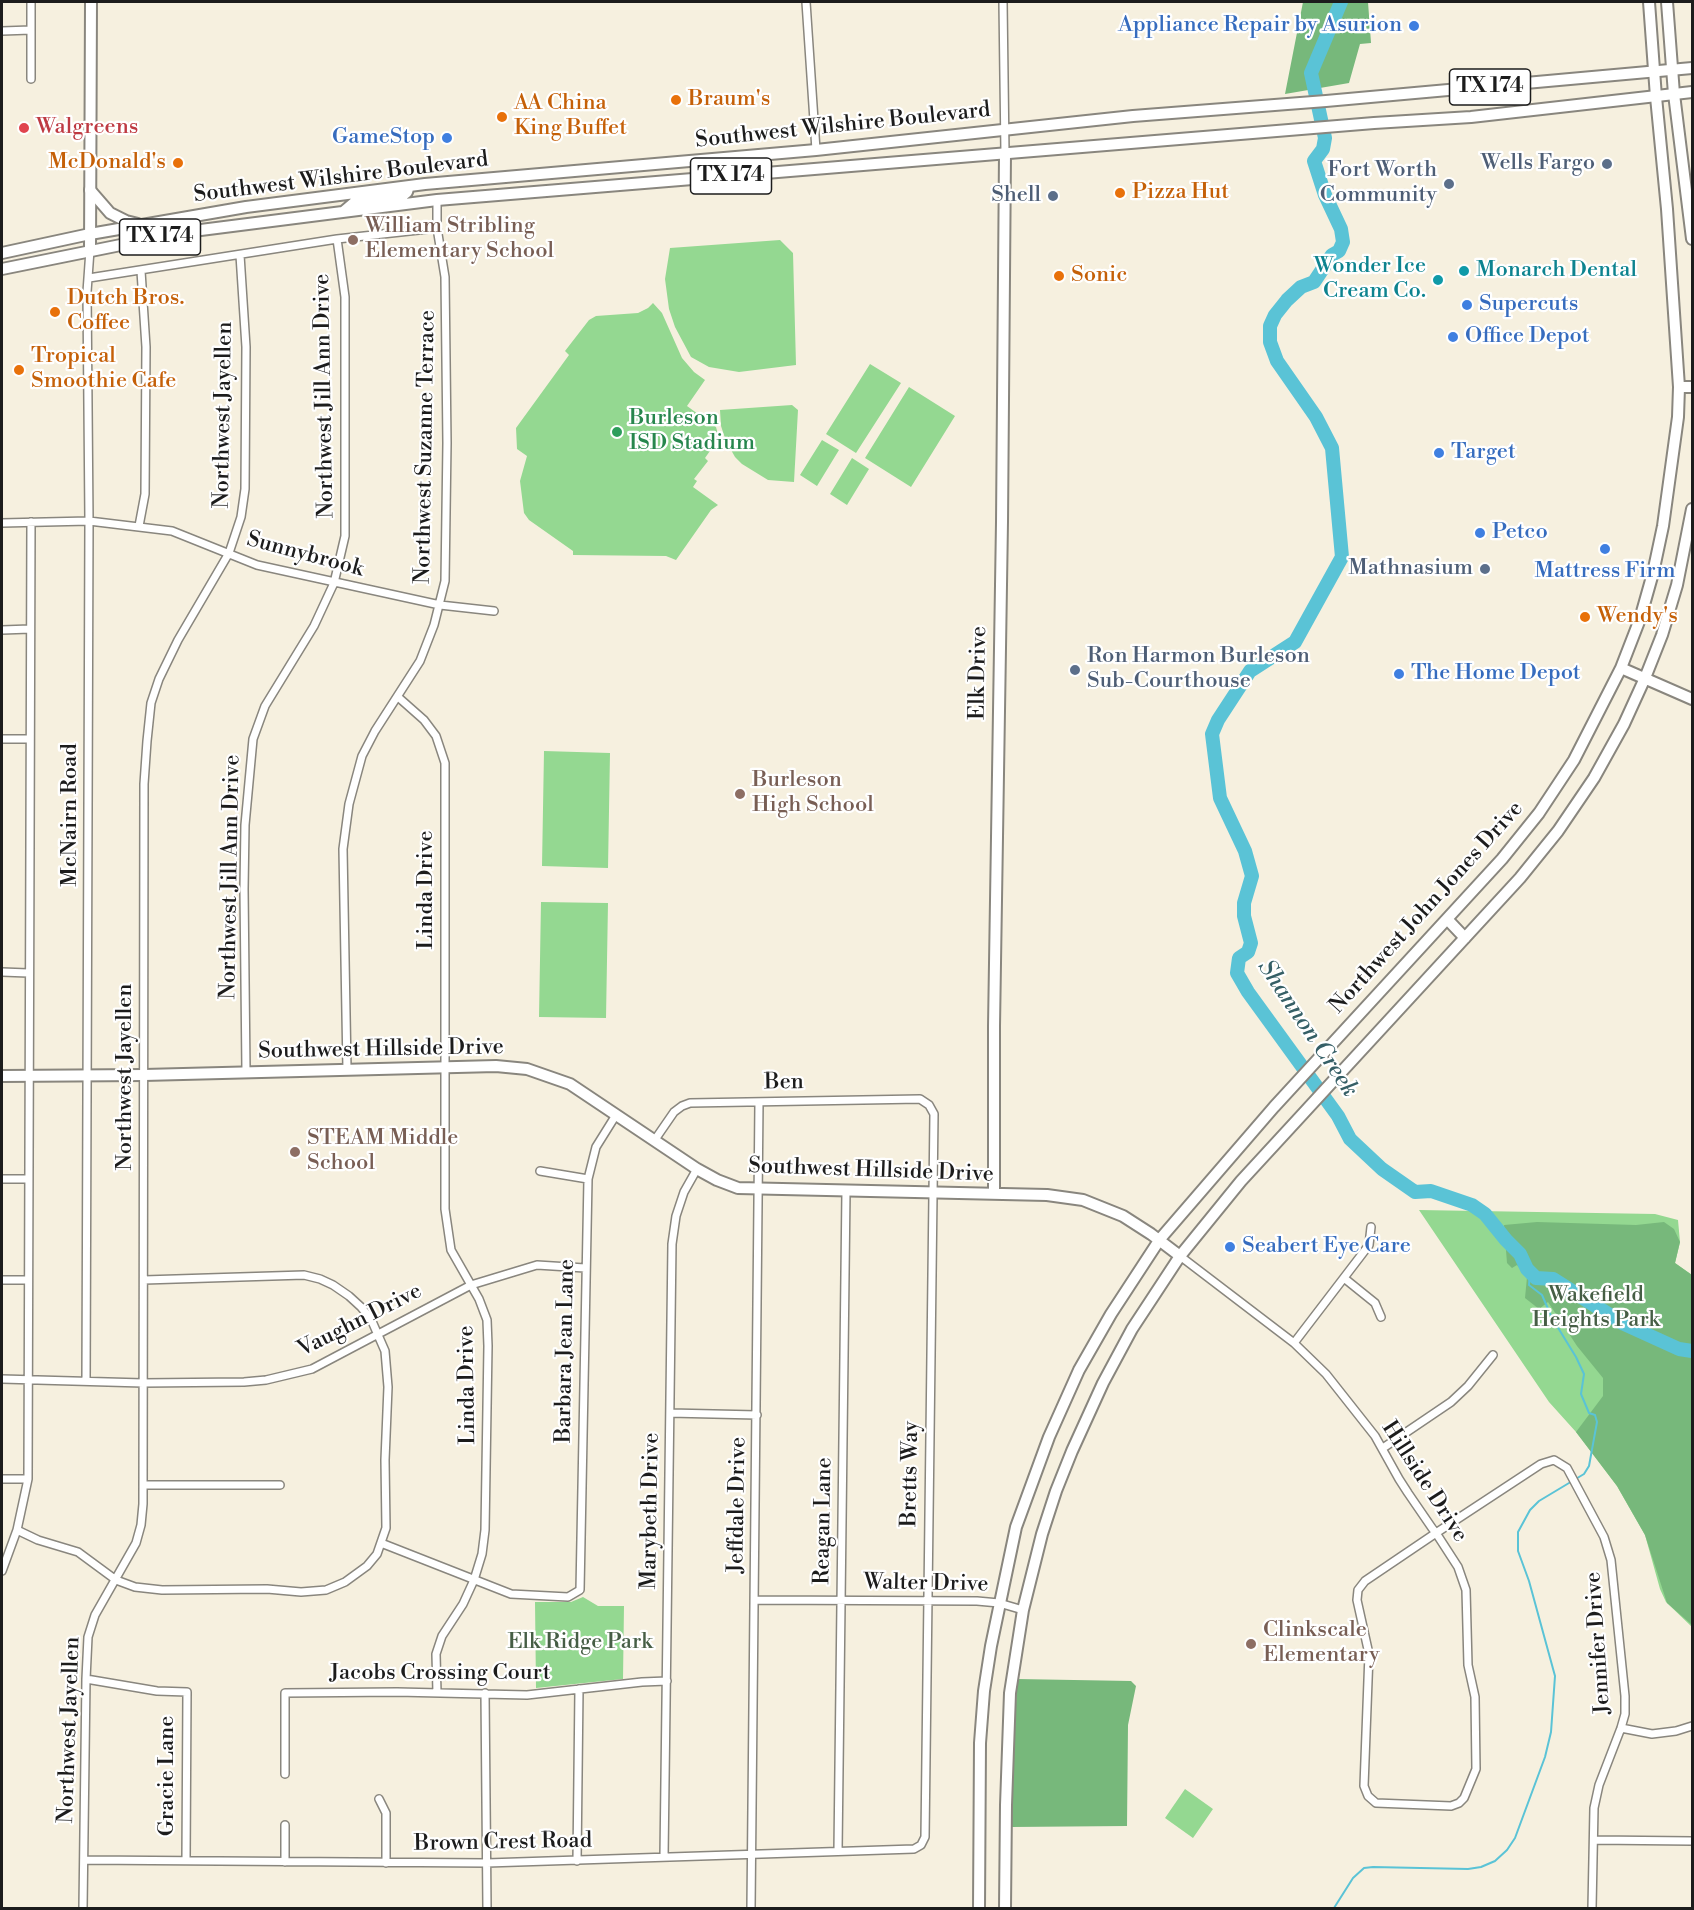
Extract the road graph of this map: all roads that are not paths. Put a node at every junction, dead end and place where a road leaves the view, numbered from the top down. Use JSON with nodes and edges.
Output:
{"nodes":[{"id":1,"x":31,"y":2,"type":"edge"},
{"id":2,"x":91,"y":2,"type":"edge"},
{"id":3,"x":806,"y":2,"type":"edge"},
{"id":4,"x":1003,"y":2,"type":"edge"},
{"id":5,"x":1649,"y":2,"type":"edge"},
{"id":6,"x":1667,"y":2,"type":"edge"},
{"id":7,"x":31,"y":30,"type":"junction"},
{"id":8,"x":2,"y":31,"type":"edge"},
{"id":9,"x":1692,"y":68,"type":"edge"},
{"id":10,"x":1673,"y":70,"type":"junction"},
{"id":11,"x":1654,"y":71,"type":"junction"},
{"id":12,"x":31,"y":79,"type":"dead end"},
{"id":13,"x":1692,"y":92,"type":"edge"},
{"id":14,"x":1674,"y":94,"type":"junction"},
{"id":15,"x":1656,"y":97,"type":"junction"},
{"id":16,"x":1004,"y":129,"type":"junction"},
{"id":17,"x":816,"y":150,"type":"junction"},
{"id":18,"x":1005,"y":153,"type":"junction"},
{"id":19,"x":573,"y":171,"type":"junction"},
{"id":20,"x":409,"y":186,"type":"junction"},
{"id":21,"x":575,"y":188,"type":"junction"},
{"id":22,"x":90,"y":189,"type":"junction"},
{"id":23,"x":437,"y":200,"type":"junction"},
{"id":24,"x":343,"y":212,"type":"junction"},
{"id":25,"x":141,"y":225,"type":"junction"},
{"id":26,"x":437,"y":228,"type":"junction"},
{"id":27,"x":90,"y":234,"type":"junction"},
{"id":28,"x":337,"y":239,"type":"junction"},
{"id":29,"x":1692,"y":239,"type":"edge"},
{"id":30,"x":90,"y":250,"type":"junction"},
{"id":31,"x":2,"y":253,"type":"edge"},
{"id":32,"x":240,"y":255,"type":"junction"},
{"id":33,"x":2,"y":269,"type":"edge"},
{"id":34,"x":141,"y":271,"type":"junction"},
{"id":35,"x":89,"y":278,"type":"junction"},
{"id":36,"x":1679,"y":387,"type":"junction"},
{"id":37,"x":1692,"y":387,"type":"edge"},
{"id":38,"x":1692,"y":509,"type":"edge"},
{"id":39,"x":89,"y":521,"type":"junction"},
{"id":40,"x":31,"y":522,"type":"junction"},
{"id":41,"x":2,"y":523,"type":"edge"},
{"id":42,"x":139,"y":526,"type":"junction"},
{"id":43,"x":230,"y":553,"type":"junction"},
{"id":44,"x":334,"y":583,"type":"junction"},
{"id":45,"x":440,"y":605,"type":"junction"},
{"id":46,"x":494,"y":611,"type":"dead end"},
{"id":47,"x":30,"y":629,"type":"junction"},
{"id":48,"x":2,"y":630,"type":"edge"},
{"id":49,"x":1621,"y":668,"type":"junction"},
{"id":50,"x":1645,"y":678,"type":"junction"},
{"id":51,"x":398,"y":697,"type":"junction"},
{"id":52,"x":1692,"y":699,"type":"edge"},
{"id":53,"x":2,"y":739,"type":"edge"},
{"id":54,"x":29,"y":739,"type":"junction"},
{"id":55,"x":1447,"y":920,"type":"junction"},
{"id":56,"x":1465,"y":938,"type":"junction"},
{"id":57,"x":2,"y":972,"type":"edge"},
{"id":58,"x":28,"y":973,"type":"junction"},
{"id":59,"x":445,"y":1067,"type":"junction"},
{"id":60,"x":347,"y":1069,"type":"junction"},
{"id":61,"x":246,"y":1071,"type":"junction"},
{"id":62,"x":29,"y":1075,"type":"junction"},
{"id":63,"x":88,"y":1075,"type":"junction"},
{"id":64,"x":144,"y":1075,"type":"junction"},
{"id":65,"x":2,"y":1076,"type":"edge"},
{"id":66,"x":759,"y":1102,"type":"junction"},
{"id":67,"x":929,"y":1105,"type":"joint"},
{"id":68,"x":616,"y":1115,"type":"junction"},
{"id":69,"x":654,"y":1141,"type":"junction"},
{"id":70,"x":697,"y":1169,"type":"junction"},
{"id":71,"x":540,"y":1171,"type":"dead end"},
{"id":72,"x":2,"y":1179,"type":"edge"},
{"id":73,"x":29,"y":1179,"type":"junction"},
{"id":74,"x":588,"y":1179,"type":"junction"},
{"id":75,"x":759,"y":1189,"type":"junction"},
{"id":76,"x":846,"y":1191,"type":"junction"},
{"id":77,"x":933,"y":1193,"type":"junction"},
{"id":78,"x":994,"y":1194,"type":"junction"},
{"id":79,"x":1371,"y":1227,"type":"dead end"},
{"id":80,"x":1160,"y":1239,"type":"junction"},
{"id":81,"x":1180,"y":1256,"type":"junction"},
{"id":82,"x":585,"y":1268,"type":"junction"},
{"id":83,"x":1344,"y":1278,"type":"junction"},
{"id":84,"x":2,"y":1280,"type":"edge"},
{"id":85,"x":28,"y":1280,"type":"junction"},
{"id":86,"x":144,"y":1280,"type":"junction"},
{"id":87,"x":471,"y":1285,"type":"junction"},
{"id":88,"x":1381,"y":1317,"type":"dead end"},
{"id":89,"x":378,"y":1334,"type":"junction"},
{"id":90,"x":1294,"y":1343,"type":"junction"},
{"id":91,"x":1493,"y":1355,"type":"dead end"},
{"id":92,"x":2,"y":1379,"type":"edge"},
{"id":93,"x":28,"y":1379,"type":"junction"},
{"id":94,"x":86,"y":1381,"type":"junction"},
{"id":95,"x":143,"y":1383,"type":"junction"},
{"id":96,"x":670,"y":1413,"type":"junction"},
{"id":97,"x":757,"y":1415,"type":"junction"},
{"id":98,"x":1383,"y":1448,"type":"junction"},
{"id":99,"x":2,"y":1479,"type":"edge"},
{"id":100,"x":28,"y":1479,"type":"junction"},
{"id":101,"x":143,"y":1485,"type":"junction"},
{"id":102,"x":280,"y":1485,"type":"dead end"},
{"id":103,"x":17,"y":1530,"type":"junction"},
{"id":104,"x":1436,"y":1533,"type":"junction"},
{"id":105,"x":381,"y":1543,"type":"junction"},
{"id":106,"x":2,"y":1571,"type":"edge"},
{"id":107,"x":116,"y":1580,"type":"junction"},
{"id":108,"x":474,"y":1580,"type":"junction"},
{"id":109,"x":754,"y":1600,"type":"junction"},
{"id":110,"x":840,"y":1600,"type":"junction"},
{"id":111,"x":927,"y":1601,"type":"junction"},
{"id":112,"x":999,"y":1604,"type":"junction"},
{"id":113,"x":1023,"y":1610,"type":"junction"},
{"id":114,"x":86,"y":1679,"type":"junction"},
{"id":115,"x":667,"y":1681,"type":"junction"},
{"id":116,"x":579,"y":1689,"type":"junction"},
{"id":117,"x":437,"y":1693,"type":"junction"},
{"id":118,"x":485,"y":1693,"type":"junction"},
{"id":119,"x":1692,"y":1726,"type":"edge"},
{"id":120,"x":1621,"y":1728,"type":"junction"},
{"id":121,"x":285,"y":1774,"type":"dead end"},
{"id":122,"x":379,"y":1799,"type":"dead end"},
{"id":123,"x":285,"y":1825,"type":"dead end"},
{"id":124,"x":1594,"y":1840,"type":"junction"},
{"id":125,"x":1692,"y":1841,"type":"edge"},
{"id":126,"x":921,"y":1845,"type":"joint"},
{"id":127,"x":838,"y":1851,"type":"junction"},
{"id":128,"x":751,"y":1854,"type":"junction"},
{"id":129,"x":664,"y":1857,"type":"junction"},
{"id":130,"x":85,"y":1860,"type":"junction"},
{"id":131,"x":186,"y":1860,"type":"junction"},
{"id":132,"x":577,"y":1861,"type":"junction"},
{"id":133,"x":285,"y":1862,"type":"junction"},
{"id":134,"x":387,"y":1863,"type":"junction"},
{"id":135,"x":487,"y":1863,"type":"junction"},
{"id":136,"x":83,"y":1908,"type":"edge"},
{"id":137,"x":487,"y":1908,"type":"edge"},
{"id":138,"x":751,"y":1908,"type":"edge"},
{"id":139,"x":979,"y":1908,"type":"edge"},
{"id":140,"x":1005,"y":1908,"type":"edge"},
{"id":141,"x":1592,"y":1908,"type":"edge"}],
"edges":[{"from":1,"to":7,"type":"street"},
{"from":2,"to":22,"type":"main road"},
{"from":3,"to":17,"type":"street"},
{"from":4,"to":16,"type":"street"},
{"from":5,"to":11,"type":"main road","name":"Northwest John Jones Drive"},
{"from":6,"to":10,"type":"main road"},
{"from":7,"to":8,"type":"street"},
{"from":7,"to":12,"type":"street"},
{"from":9,"to":10,"type":"main road","name":"Southwest Wilshire Boulevard","number":"TX 174"},
{"from":10,"to":11,"type":"main road","name":"Southwest Wilshire Boulevard","number":"TX 174"},
{"from":10,"to":14,"type":"main road"},
{"from":11,"to":15,"type":"main road","name":"Northwest John Jones Drive"},
{"from":11,"to":16,"type":"main road","name":"Southwest Wilshire Boulevard","number":"TX 174"},
{"from":13,"to":14,"type":"main road","name":"Southwest Wilshire Boulevard","number":"TX 174"},
{"from":14,"to":15,"type":"main road","name":"Southwest Wilshire Boulevard","number":"TX 174"},
{"from":14,"to":29,"type":"main road"},
{"from":15,"to":18,"type":"main road","name":"Southwest Wilshire Boulevard","number":"TX 174"},
{"from":15,"to":36,"type":"main road","name":"Northwest John Jones Drive"},
{"from":16,"to":17,"type":"main road","name":"Southwest Wilshire Boulevard","number":"TX 174"},
{"from":16,"to":18,"type":"street"},
{"from":17,"to":19,"type":"main road","name":"Southwest Wilshire Boulevard","number":"TX 174"},
{"from":18,"to":21,"type":"main road","name":"Southwest Wilshire Boulevard","number":"TX 174"},
{"from":18,"to":78,"type":"main road","name":"Elk Drive"},
{"from":19,"to":20,"type":"main road","name":"Southwest Wilshire Boulevard","number":"TX 174"},
{"from":19,"to":21,"type":"main road"},
{"from":20,"to":24,"type":"main road"},
{"from":20,"to":25,"type":"main road","name":"Southwest Wilshire Boulevard","number":"TX 174"},
{"from":21,"to":23,"type":"main road","name":"Southwest Wilshire Boulevard","number":"TX 174"},
{"from":22,"to":25,"type":"main road"},
{"from":22,"to":27,"type":"main road"},
{"from":23,"to":24,"type":"main road","name":"Southwest Wilshire Boulevard","number":"TX 174"},
{"from":23,"to":26,"type":"street","name":"Northwest Suzanne Terrace"},
{"from":24,"to":30,"type":"main road","name":"Southwest Wilshire Boulevard","number":"TX 174"},
{"from":25,"to":27,"type":"main road","name":"Southwest Wilshire Boulevard","number":"TX 174"},
{"from":26,"to":28,"type":"street"},
{"from":26,"to":45,"type":"street","name":"Northwest Suzanne Terrace"},
{"from":27,"to":30,"type":"main road"},
{"from":27,"to":31,"type":"main road","name":"Southwest Wilshire Boulevard","number":"TX 174"},
{"from":28,"to":32,"type":"street"},
{"from":28,"to":44,"type":"street","name":"Northwest Jill Ann Drive"},
{"from":30,"to":33,"type":"main road","name":"Southwest Wilshire Boulevard","number":"TX 174"},
{"from":30,"to":35,"type":"street","name":"McNairn Road"},
{"from":32,"to":34,"type":"street"},
{"from":32,"to":43,"type":"street","name":"Northwest Jayellen"},
{"from":34,"to":35,"type":"street"},
{"from":34,"to":42,"type":"street"},
{"from":35,"to":39,"type":"street","name":"McNairn Road"},
{"from":36,"to":37,"type":"main road"},
{"from":36,"to":49,"type":"main road","name":"Northwest John Jones Drive"},
{"from":38,"to":50,"type":"main road","name":"Northwest John Jones Drive"},
{"from":39,"to":40,"type":"street","name":"Sunnybrook"},
{"from":39,"to":42,"type":"street","name":"Sunnybrook"},
{"from":39,"to":63,"type":"street","name":"McNairn Road"},
{"from":40,"to":41,"type":"street","name":"Sunnybrook"},
{"from":40,"to":47,"type":"street"},
{"from":42,"to":43,"type":"street","name":"Sunnybrook"},
{"from":43,"to":44,"type":"street","name":"Sunnybrook"},
{"from":43,"to":64,"type":"street","name":"Northwest Jayellen"},
{"from":44,"to":45,"type":"street","name":"Sunnybrook"},
{"from":44,"to":61,"type":"street","name":"Northwest Jill Ann Drive"},
{"from":45,"to":46,"type":"street","name":"Sunnybrook"},
{"from":45,"to":51,"type":"street","name":"Northwest Suzanne Terrace"},
{"from":47,"to":48,"type":"street"},
{"from":47,"to":54,"type":"street"},
{"from":49,"to":50,"type":"main road"},
{"from":49,"to":55,"type":"main road","name":"Northwest John Jones Drive"},
{"from":50,"to":52,"type":"main road"},
{"from":50,"to":56,"type":"main road","name":"Northwest John Jones Drive"},
{"from":51,"to":59,"type":"street","name":"Linda Drive"},
{"from":51,"to":60,"type":"street","name":"Northwest Suzanne Terrace"},
{"from":53,"to":54,"type":"street"},
{"from":54,"to":58,"type":"street"},
{"from":55,"to":56,"type":"main road"},
{"from":55,"to":80,"type":"main road","name":"Northwest John Jones Drive"},
{"from":56,"to":81,"type":"main road","name":"Northwest John Jones Drive"},
{"from":57,"to":58,"type":"street"},
{"from":58,"to":62,"type":"street"},
{"from":59,"to":60,"type":"main road","name":"Southwest Hillside Drive"},
{"from":59,"to":68,"type":"main road","name":"Southwest Hillside Drive"},
{"from":59,"to":87,"type":"street","name":"Linda Drive"},
{"from":60,"to":61,"type":"main road","name":"Southwest Hillside Drive"},
{"from":61,"to":64,"type":"main road","name":"Southwest Hillside Drive"},
{"from":62,"to":63,"type":"main road","name":"Southwest Hillside Drive"},
{"from":62,"to":65,"type":"main road","name":"Southwest Hillside Drive"},
{"from":62,"to":73,"type":"street"},
{"from":63,"to":64,"type":"main road","name":"Southwest Hillside Drive"},
{"from":63,"to":94,"type":"street","name":"McNairn Road"},
{"from":64,"to":86,"type":"street","name":"Northwest Jayellen"},
{"from":66,"to":67,"type":"street","name":"Ben"},
{"from":66,"to":69,"type":"street","name":"Ben"},
{"from":66,"to":75,"type":"street","name":"Jeffdale Drive"},
{"from":67,"to":77,"type":"street","name":"Bretts Way"},
{"from":68,"to":69,"type":"main road","name":"Southwest Hillside Drive"},
{"from":68,"to":74,"type":"street","name":"Barbara Jean Lane"},
{"from":69,"to":70,"type":"main road","name":"Southwest Hillside Drive"},
{"from":70,"to":75,"type":"main road","name":"Southwest Hillside Drive"},
{"from":70,"to":96,"type":"street","name":"Marybeth Drive"},
{"from":71,"to":74,"type":"street"},
{"from":72,"to":73,"type":"street"},
{"from":73,"to":85,"type":"street"},
{"from":74,"to":82,"type":"street","name":"Barbara Jean Lane"},
{"from":75,"to":76,"type":"main road","name":"Southwest Hillside Drive"},
{"from":75,"to":97,"type":"street","name":"Jeffdale Drive"},
{"from":76,"to":77,"type":"main road","name":"Southwest Hillside Drive"},
{"from":76,"to":110,"type":"street","name":"Reagan Lane"},
{"from":77,"to":78,"type":"main road","name":"Southwest Hillside Drive"},
{"from":77,"to":111,"type":"street","name":"Bretts Way"},
{"from":78,"to":80,"type":"main road","name":"Southwest Hillside Drive"},
{"from":79,"to":83,"type":"street"},
{"from":80,"to":81,"type":"main road","name":"Southwest Hillside Drive"},
{"from":80,"to":112,"type":"main road","name":"Northwest John Jones Drive"},
{"from":81,"to":90,"type":"street","name":"Hillside Drive"},
{"from":81,"to":113,"type":"main road","name":"Northwest John Jones Drive"},
{"from":82,"to":87,"type":"street","name":"Vaughn Drive"},
{"from":82,"to":108,"type":"street","name":"Barbara Jean Lane"},
{"from":83,"to":88,"type":"street"},
{"from":83,"to":90,"type":"street"},
{"from":84,"to":85,"type":"street"},
{"from":85,"to":93,"type":"street"},
{"from":86,"to":89,"type":"street"},
{"from":86,"to":95,"type":"street","name":"Northwest Jayellen"},
{"from":87,"to":89,"type":"street","name":"Vaughn Drive"},
{"from":87,"to":108,"type":"street","name":"Linda Drive"},
{"from":89,"to":95,"type":"street","name":"Vaughn Drive"},
{"from":89,"to":105,"type":"street"},
{"from":90,"to":98,"type":"street","name":"Hillside Drive"},
{"from":91,"to":98,"type":"street"},
{"from":92,"to":93,"type":"street","name":"Vaughn Drive"},
{"from":93,"to":94,"type":"street","name":"Vaughn Drive"},
{"from":93,"to":100,"type":"street"},
{"from":94,"to":95,"type":"street","name":"Vaughn Drive"},
{"from":95,"to":101,"type":"street","name":"Northwest Jayellen"},
{"from":96,"to":97,"type":"street"},
{"from":96,"to":115,"type":"street","name":"Marybeth Drive"},
{"from":97,"to":109,"type":"street","name":"Jeffdale Drive"},
{"from":98,"to":104,"type":"street","name":"Hillside Drive"},
{"from":99,"to":100,"type":"street"},
{"from":100,"to":103,"type":"street"},
{"from":101,"to":102,"type":"street"},
{"from":101,"to":107,"type":"street","name":"Northwest Jayellen"},
{"from":103,"to":106,"type":"street"},
{"from":103,"to":107,"type":"street"},
{"from":104,"to":104,"type":"street","name":"Hillside Drive"},
{"from":104,"to":120,"type":"street","name":"Jennifer Drive"},
{"from":105,"to":107,"type":"street"},
{"from":105,"to":108,"type":"street"},
{"from":107,"to":114,"type":"street","name":"Northwest Jayellen"},
{"from":108,"to":117,"type":"street","name":"Linda Drive"},
{"from":109,"to":110,"type":"street","name":"Walter Drive"},
{"from":109,"to":128,"type":"street","name":"Jeffdale Drive"},
{"from":110,"to":111,"type":"street","name":"Walter Drive"},
{"from":110,"to":127,"type":"street","name":"Reagan Lane"},
{"from":111,"to":112,"type":"street","name":"Walter Drive"},
{"from":111,"to":126,"type":"street","name":"Bretts Way"},
{"from":112,"to":113,"type":"street","name":"Walter Drive"},
{"from":112,"to":139,"type":"main road","name":"Northwest John Jones Drive"},
{"from":113,"to":140,"type":"main road","name":"Northwest John Jones Drive"},
{"from":114,"to":130,"type":"street","name":"Northwest Jayellen"},
{"from":114,"to":131,"type":"street","name":"Gracie Lane"},
{"from":115,"to":116,"type":"street","name":"Jacobs Crossing Court"},
{"from":115,"to":129,"type":"street","name":"Marybeth Drive"},
{"from":116,"to":118,"type":"street","name":"Jacobs Crossing Court"},
{"from":116,"to":132,"type":"street"},
{"from":117,"to":118,"type":"street","name":"Jacobs Crossing Court"},
{"from":117,"to":121,"type":"street","name":"Jacobs Crossing Court"},
{"from":118,"to":135,"type":"street"},
{"from":119,"to":120,"type":"street"},
{"from":120,"to":124,"type":"street","name":"Jennifer Drive"},
{"from":122,"to":134,"type":"street"},
{"from":123,"to":133,"type":"street"},
{"from":124,"to":125,"type":"street"},
{"from":124,"to":141,"type":"street","name":"Jennifer Drive"},
{"from":126,"to":127,"type":"street","name":"Brown Crest Road"},
{"from":127,"to":128,"type":"street","name":"Brown Crest Road"},
{"from":128,"to":129,"type":"street","name":"Brown Crest Road"},
{"from":128,"to":138,"type":"street","name":"Jeffdale Drive"},
{"from":129,"to":132,"type":"street","name":"Brown Crest Road"},
{"from":130,"to":131,"type":"street","name":"Brown Crest Road"},
{"from":130,"to":136,"type":"street","name":"Northwest Jayellen"},
{"from":131,"to":133,"type":"street","name":"Brown Crest Road"},
{"from":132,"to":135,"type":"street","name":"Brown Crest Road"},
{"from":133,"to":134,"type":"street","name":"Brown Crest Road"},
{"from":134,"to":135,"type":"street","name":"Brown Crest Road"},
{"from":135,"to":137,"type":"street"}]}
